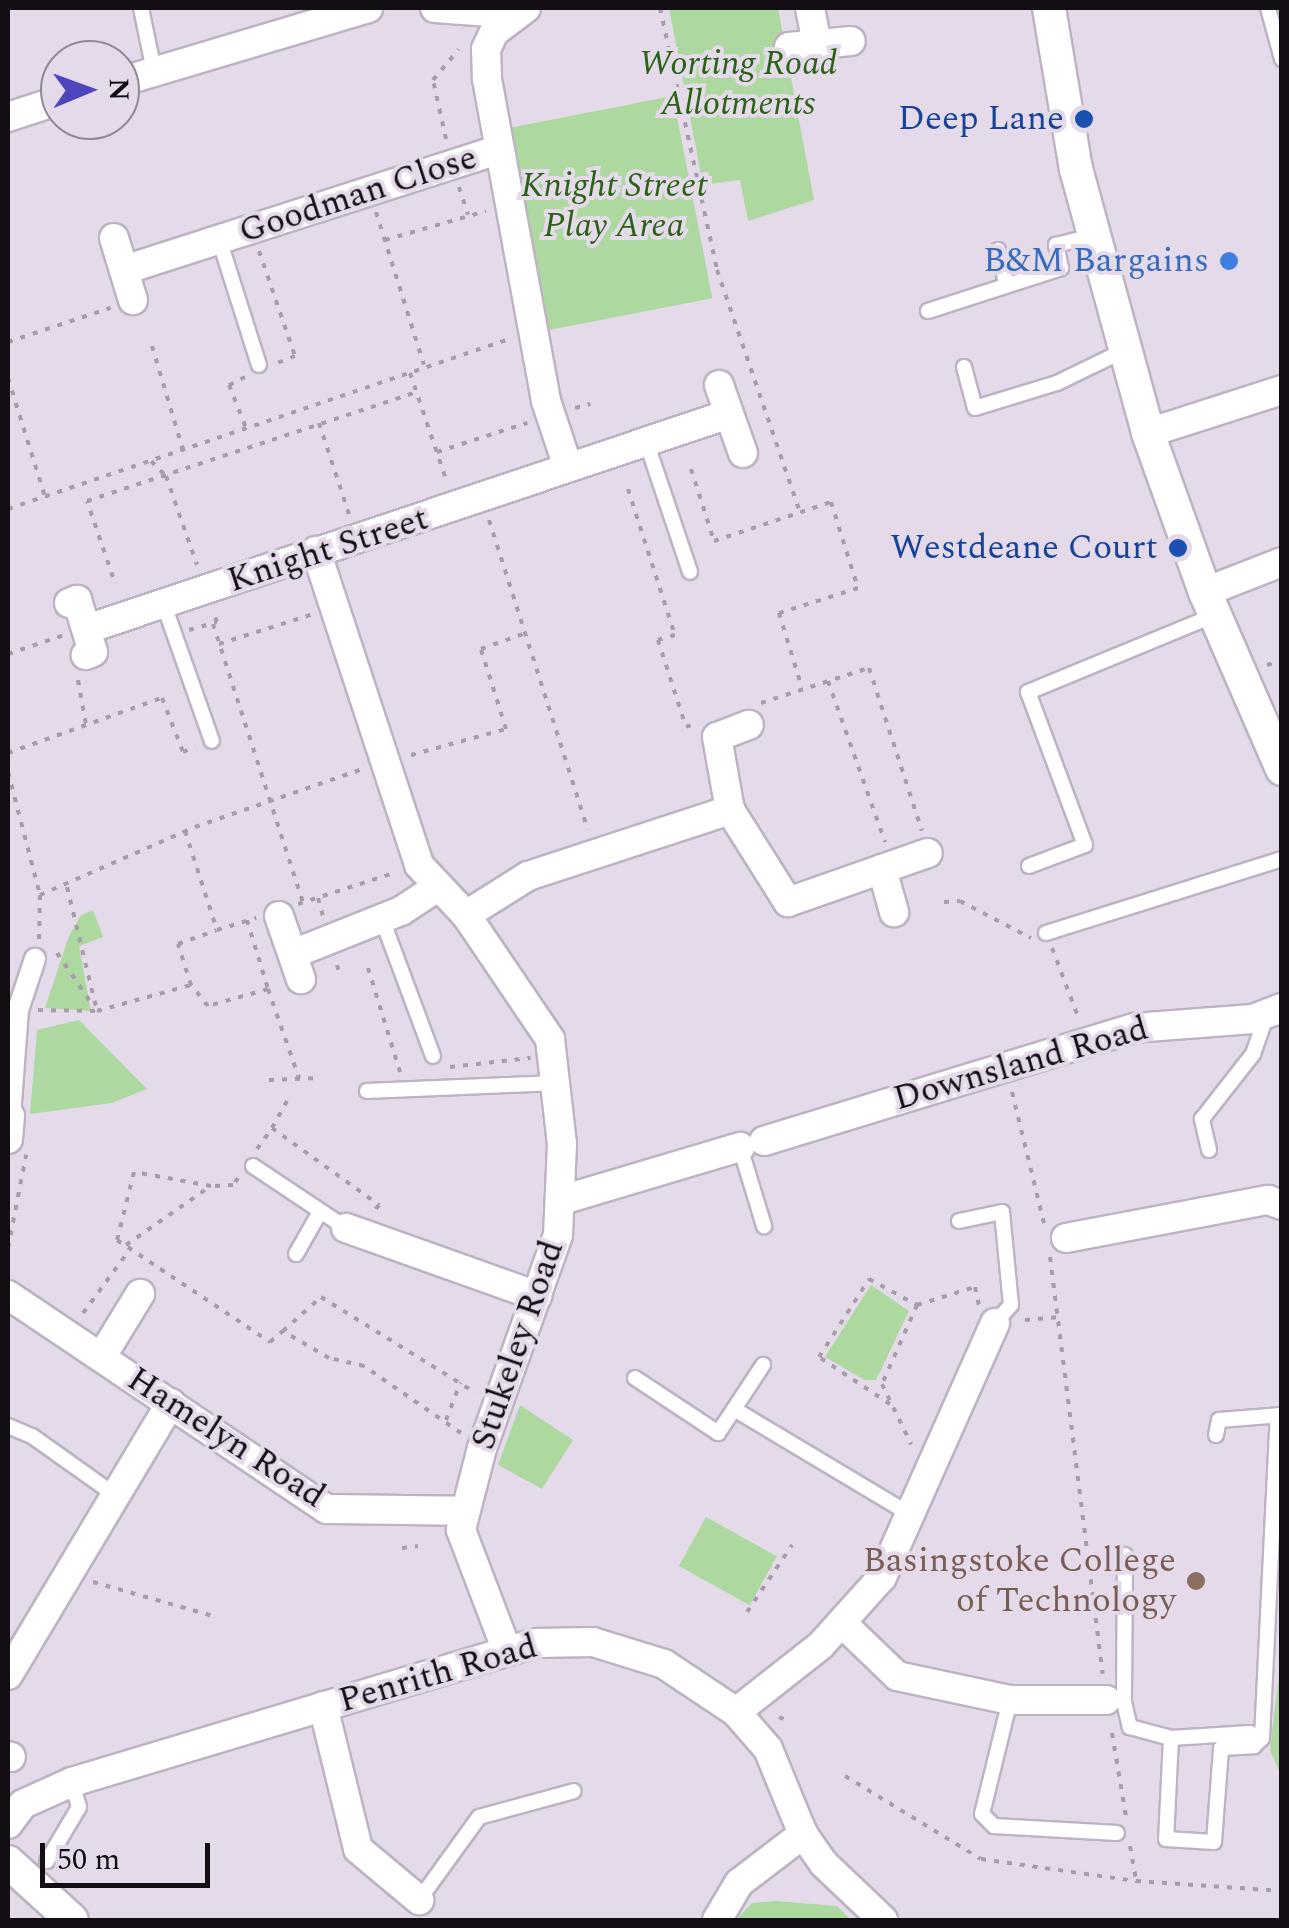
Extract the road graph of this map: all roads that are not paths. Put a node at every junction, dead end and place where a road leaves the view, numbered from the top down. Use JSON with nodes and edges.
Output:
{"nodes":[{"id":1,"x":141,"y":8,"type":"edge"},
{"id":2,"x":368,"y":8,"type":"edge"},
{"id":3,"x":436,"y":8,"type":"edge"},
{"id":4,"x":810,"y":8,"type":"edge"},
{"id":5,"x":1049,"y":8,"type":"edge"},
{"id":6,"x":1268,"y":8,"type":"edge"},
{"id":7,"x":506,"y":13,"type":"edge"},
{"id":8,"x":851,"y":41,"type":"dead end"},
{"id":9,"x":1282,"y":59,"type":"edge"},
{"id":10,"x":154,"y":71,"type":"junction"},
{"id":11,"x":140,"y":76,"type":"edge"},
{"id":12,"x":40,"y":106,"type":"edge"},
{"id":13,"x":8,"y":116,"type":"edge"},
{"id":14,"x":496,"y":150,"type":"junction"},
{"id":15,"x":1092,"y":236,"type":"junction"},
{"id":16,"x":114,"y":238,"type":"dead end"},
{"id":17,"x":219,"y":239,"type":"junction"},
{"id":18,"x":998,"y":250,"type":"dead end"},
{"id":19,"x":124,"y":270,"type":"junction"},
{"id":20,"x":1007,"y":285,"type":"junction"},
{"id":21,"x":133,"y":300,"type":"road end"},
{"id":22,"x":928,"y":310,"type":"dead end"},
{"id":23,"x":1123,"y":351,"type":"junction"},
{"id":24,"x":260,"y":365,"type":"dead end"},
{"id":25,"x":964,"y":367,"type":"dead end"},
{"id":26,"x":719,"y":384,"type":"dead end"},
{"id":27,"x":1282,"y":390,"type":"edge"},
{"id":28,"x":729,"y":414,"type":"junction"},
{"id":29,"x":1148,"y":433,"type":"junction"},
{"id":30,"x":646,"y":441,"type":"junction"},
{"id":31,"x":743,"y":453,"type":"dead end"},
{"id":32,"x":568,"y":466,"type":"junction"},
{"id":33,"x":316,"y":551,"type":"junction"},
{"id":34,"x":1282,"y":562,"type":"edge"},
{"id":35,"x":690,"y":572,"type":"dead end"},
{"id":36,"x":69,"y":603,"type":"dead end"},
{"id":37,"x":1211,"y":603,"type":"junction"},
{"id":38,"x":164,"y":604,"type":"junction"},
{"id":39,"x":751,"y":715,"type":"road end"},
{"id":40,"x":212,"y":740,"type":"road end"},
{"id":41,"x":1282,"y":769,"type":"edge"},
{"id":42,"x":730,"y":810,"type":"junction"},
{"id":43,"x":927,"y":847,"type":"road end"},
{"id":44,"x":1282,"y":859,"type":"edge"},
{"id":45,"x":1029,"y":866,"type":"dead end"},
{"id":46,"x":887,"y":867,"type":"junction"},
{"id":47,"x":428,"y":876,"type":"junction"},
{"id":48,"x":894,"y":912,"type":"dead end"},
{"id":49,"x":466,"y":915,"type":"junction"},
{"id":50,"x":271,"y":916,"type":"road end"},
{"id":51,"x":382,"y":919,"type":"junction"},
{"id":52,"x":1046,"y":933,"type":"road end"},
{"id":53,"x":34,"y":959,"type":"road end"},
{"id":54,"x":1274,"y":1011,"type":"edge"},
{"id":55,"x":433,"y":1056,"type":"dead end"},
{"id":56,"x":556,"y":1082,"type":"junction"},
{"id":57,"x":367,"y":1091,"type":"dead end"},
{"id":58,"x":8,"y":1130,"type":"edge"},
{"id":59,"x":752,"y":1144,"type":"junction"},
{"id":60,"x":1209,"y":1150,"type":"dead end"},
{"id":61,"x":249,"y":1164,"type":"road end"},
{"id":62,"x":562,"y":1200,"type":"junction"},
{"id":63,"x":1282,"y":1205,"type":"edge"},
{"id":64,"x":320,"y":1212,"type":"junction"},
{"id":65,"x":959,"y":1221,"type":"dead end"},
{"id":66,"x":764,"y":1226,"type":"dead end"},
{"id":67,"x":352,"y":1232,"type":"joint"},
{"id":68,"x":1053,"y":1238,"type":"road end"},
{"id":69,"x":296,"y":1254,"type":"dead end"},
{"id":70,"x":140,"y":1294,"type":"dead end"},
{"id":71,"x":8,"y":1296,"type":"edge"},
{"id":72,"x":537,"y":1296,"type":"junction"},
{"id":73,"x":992,"y":1319,"type":"joint"},
{"id":74,"x":102,"y":1356,"type":"junction"},
{"id":75,"x":763,"y":1365,"type":"dead end"},
{"id":76,"x":636,"y":1378,"type":"dead end"},
{"id":77,"x":171,"y":1403,"type":"junction"},
{"id":78,"x":734,"y":1409,"type":"junction"},
{"id":79,"x":1280,"y":1415,"type":"edge"},
{"id":80,"x":8,"y":1426,"type":"edge"},
{"id":81,"x":1216,"y":1435,"type":"dead end"},
{"id":82,"x":115,"y":1496,"type":"junction"},
{"id":83,"x":464,"y":1511,"type":"junction"},
{"id":84,"x":912,"y":1515,"type":"junction"},
{"id":85,"x":1278,"y":1515,"type":"edge"},
{"id":86,"x":1125,"y":1555,"type":"dead end"},
{"id":87,"x":843,"y":1624,"type":"junction"},
{"id":88,"x":507,"y":1651,"type":"junction"},
{"id":89,"x":8,"y":1676,"type":"edge"},
{"id":90,"x":1010,"y":1700,"type":"junction"},
{"id":91,"x":1106,"y":1700,"type":"road end"},
{"id":92,"x":323,"y":1706,"type":"junction"},
{"id":93,"x":736,"y":1712,"type":"junction"},
{"id":94,"x":1172,"y":1738,"type":"junction"},
{"id":95,"x":1262,"y":1738,"type":"junction"},
{"id":96,"x":72,"y":1782,"type":"junction"},
{"id":97,"x":574,"y":1791,"type":"dead end"},
{"id":98,"x":8,"y":1824,"type":"edge"},
{"id":99,"x":1117,"y":1833,"type":"dead end"},
{"id":100,"x":803,"y":1834,"type":"junction"},
{"id":101,"x":47,"y":1861,"type":"dead end"},
{"id":102,"x":8,"y":1862,"type":"edge"},
{"id":103,"x":419,"y":1900,"type":"joint"},
{"id":104,"x":72,"y":1920,"type":"edge"},
{"id":105,"x":717,"y":1920,"type":"edge"},
{"id":106,"x":883,"y":1920,"type":"edge"}],
"edges":[{"from":1,"to":10,"type":"lane"},
{"from":2,"to":10,"type":"street"},
{"from":3,"to":7,"type":"street"},
{"from":4,"to":8,"type":"street"},
{"from":5,"to":15,"type":"street"},
{"from":6,"to":9,"type":"lane"},
{"from":7,"to":14,"type":"street"},
{"from":10,"to":11,"type":"street"},
{"from":12,"to":13,"type":"street"},
{"from":14,"to":17,"type":"street","name":"Goodman Close"},
{"from":14,"to":32,"type":"street"},
{"from":15,"to":20,"type":"lane"},
{"from":15,"to":23,"type":"street"},
{"from":16,"to":19,"type":"street"},
{"from":17,"to":19,"type":"street","name":"Goodman Close"},
{"from":17,"to":24,"type":"lane","name":"Goodman Close"},
{"from":18,"to":20,"type":"lane"},
{"from":19,"to":21,"type":"street"},
{"from":20,"to":22,"type":"lane"},
{"from":23,"to":25,"type":"lane"},
{"from":23,"to":29,"type":"street"},
{"from":26,"to":28,"type":"street"},
{"from":27,"to":29,"type":"street"},
{"from":28,"to":30,"type":"street","name":"Knight Street"},
{"from":28,"to":31,"type":"street"},
{"from":29,"to":37,"type":"street"},
{"from":30,"to":32,"type":"street","name":"Knight Street"},
{"from":30,"to":35,"type":"lane"},
{"from":32,"to":33,"type":"street","name":"Knight Street"},
{"from":33,"to":38,"type":"street","name":"Knight Street"},
{"from":33,"to":47,"type":"street","name":"Stukeley Road"},
{"from":34,"to":37,"type":"street"},
{"from":36,"to":38,"type":"street","name":"Knight Street"},
{"from":37,"to":41,"type":"street"},
{"from":37,"to":45,"type":"lane"},
{"from":38,"to":40,"type":"lane"},
{"from":39,"to":42,"type":"street"},
{"from":42,"to":46,"type":"street"},
{"from":42,"to":49,"type":"street"},
{"from":43,"to":46,"type":"street"},
{"from":44,"to":52,"type":"lane"},
{"from":46,"to":48,"type":"street"},
{"from":47,"to":49,"type":"street","name":"Stukeley Road"},
{"from":47,"to":51,"type":"street"},
{"from":49,"to":56,"type":"street","name":"Stukeley Road"},
{"from":50,"to":51,"type":"street"},
{"from":51,"to":55,"type":"lane"},
{"from":53,"to":58,"type":"street"},
{"from":54,"to":59,"type":"street","name":"Downsland Road"},
{"from":54,"to":60,"type":"lane"},
{"from":56,"to":57,"type":"lane"},
{"from":56,"to":62,"type":"street","name":"Stukeley Road"},
{"from":59,"to":62,"type":"street","name":"Downsland Road"},
{"from":59,"to":66,"type":"lane"},
{"from":61,"to":64,"type":"lane"},
{"from":62,"to":72,"type":"street","name":"Stukeley Road"},
{"from":63,"to":68,"type":"street"},
{"from":64,"to":67,"type":"lane"},
{"from":64,"to":69,"type":"lane"},
{"from":65,"to":73,"type":"lane"},
{"from":67,"to":72,"type":"street"},
{"from":70,"to":74,"type":"street"},
{"from":71,"to":74,"type":"street","name":"Hamelyn Road"},
{"from":72,"to":83,"type":"street","name":"Stukeley Road"},
{"from":73,"to":84,"type":"street"},
{"from":74,"to":77,"type":"street","name":"Hamelyn Road"},
{"from":75,"to":78,"type":"lane"},
{"from":76,"to":78,"type":"lane"},
{"from":77,"to":82,"type":"street"},
{"from":77,"to":83,"type":"street","name":"Hamelyn Road"},
{"from":78,"to":84,"type":"lane"},
{"from":79,"to":81,"type":"lane"},
{"from":79,"to":85,"type":"lane"},
{"from":80,"to":82,"type":"lane"},
{"from":82,"to":89,"type":"street"},
{"from":83,"to":88,"type":"street","name":"Stukeley Road"},
{"from":84,"to":87,"type":"street"},
{"from":85,"to":95,"type":"lane"},
{"from":86,"to":94,"type":"lane"},
{"from":87,"to":90,"type":"street"},
{"from":87,"to":93,"type":"street"},
{"from":88,"to":92,"type":"street","name":"Penrith Road"},
{"from":88,"to":93,"type":"street","name":"Penrith Road"},
{"from":90,"to":91,"type":"street"},
{"from":90,"to":99,"type":"lane"},
{"from":92,"to":96,"type":"street","name":"Penrith Road"},
{"from":92,"to":103,"type":"street"},
{"from":93,"to":100,"type":"street","name":"Penrith Road"},
{"from":94,"to":95,"type":"lane"},
{"from":94,"to":95,"type":"lane"},
{"from":96,"to":98,"type":"street","name":"Penrith Road"},
{"from":96,"to":101,"type":"lane"},
{"from":97,"to":103,"type":"lane"},
{"from":100,"to":105,"type":"street"},
{"from":100,"to":106,"type":"street","name":"Penrith Road"},
{"from":102,"to":104,"type":"street"}]}
